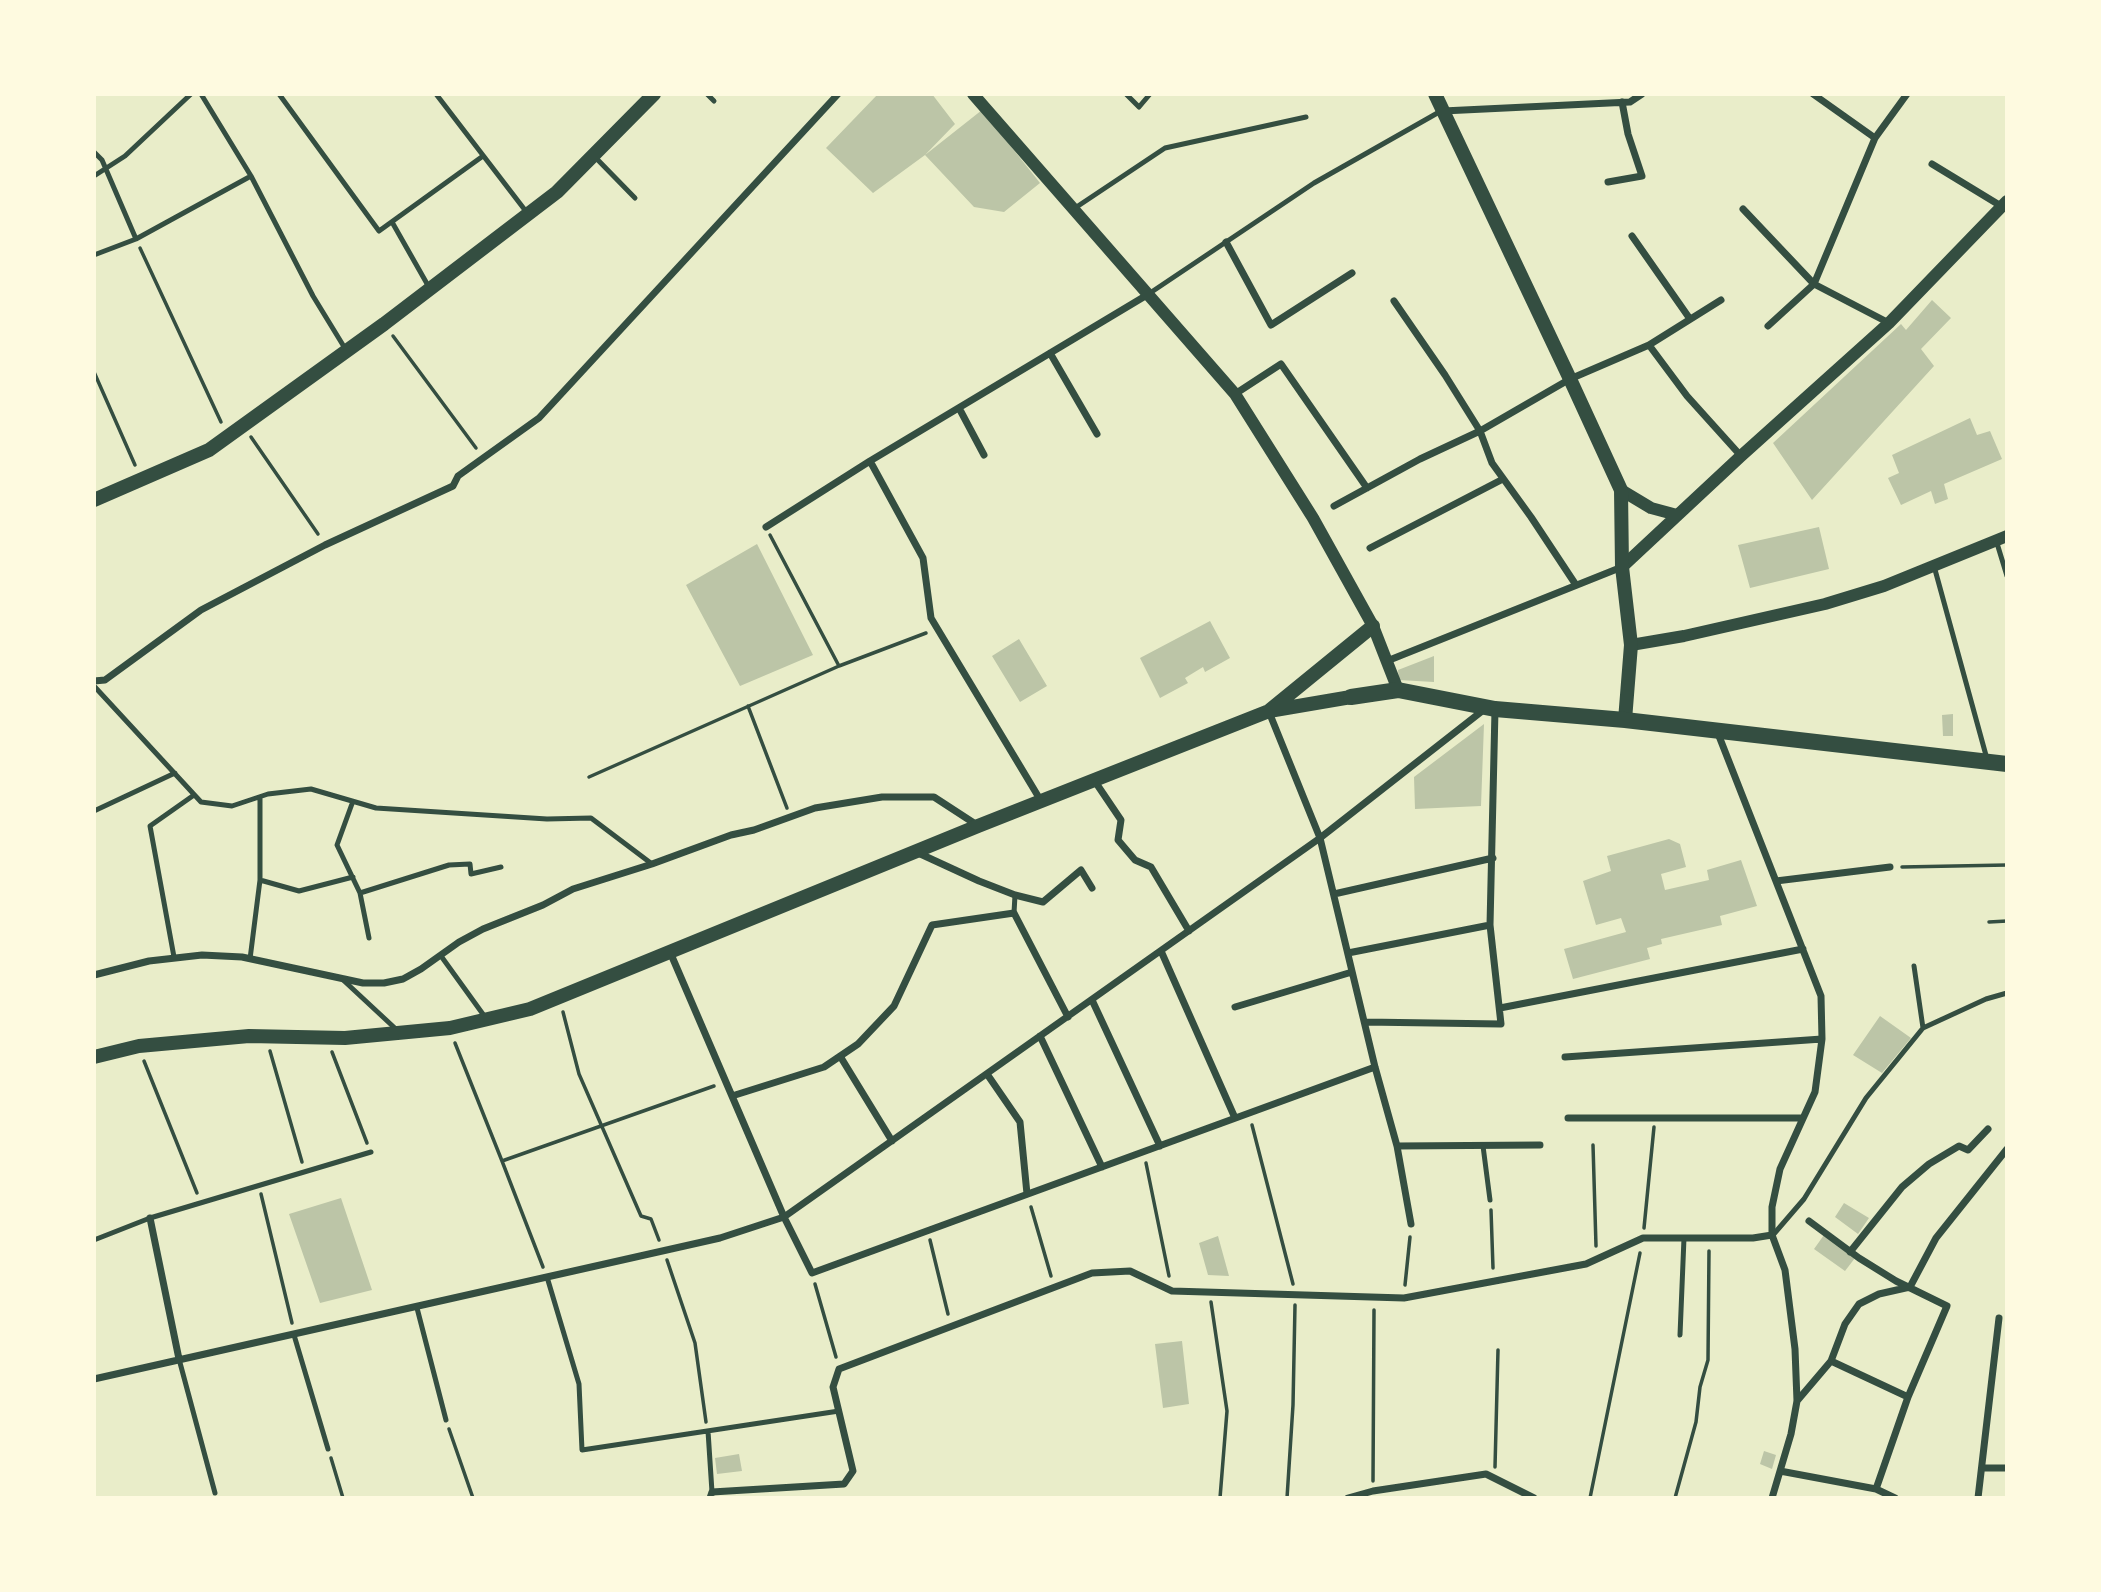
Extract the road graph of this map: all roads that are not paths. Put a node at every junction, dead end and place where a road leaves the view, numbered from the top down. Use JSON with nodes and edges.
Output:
{"nodes":[{"id":1,"x":191,"y":94,"type":"edge"},
{"id":2,"x":201,"y":94,"type":"edge"},
{"id":3,"x":279,"y":94,"type":"edge"},
{"id":4,"x":436,"y":94,"type":"edge"},
{"id":5,"x":654,"y":94,"type":"edge"},
{"id":6,"x":707,"y":94,"type":"edge"},
{"id":7,"x":838,"y":94,"type":"edge"},
{"id":8,"x":973,"y":94,"type":"edge"},
{"id":9,"x":1126,"y":94,"type":"edge"},
{"id":10,"x":1150,"y":94,"type":"edge"},
{"id":11,"x":1435,"y":94,"type":"edge"},
{"id":12,"x":1642,"y":94,"type":"edge"},
{"id":13,"x":1813,"y":94,"type":"edge"},
{"id":14,"x":1907,"y":94,"type":"edge"},
{"id":15,"x":714,"y":101,"type":"dead end"},
{"id":16,"x":1622,"y":102,"type":"junction"},
{"id":17,"x":1442,"y":111,"type":"junction"},
{"id":18,"x":1306,"y":117,"type":"dead end"},
{"id":19,"x":1875,"y":138,"type":"junction"},
{"id":20,"x":94,"y":152,"type":"edge"},
{"id":21,"x":593,"y":155,"type":"junction"},
{"id":22,"x":483,"y":156,"type":"junction"},
{"id":23,"x":1932,"y":164,"type":"dead end"},
{"id":24,"x":106,"y":169,"type":"junction"},
{"id":25,"x":94,"y":176,"type":"edge"},
{"id":26,"x":251,"y":176,"type":"junction"},
{"id":27,"x":1608,"y":182,"type":"dead end"},
{"id":28,"x":635,"y":198,"type":"dead end"},
{"id":29,"x":2004,"y":204,"type":"edge"},
{"id":30,"x":1743,"y":209,"type":"dead end"},
{"id":31,"x":1073,"y":210,"type":"junction"},
{"id":32,"x":528,"y":214,"type":"junction"},
{"id":33,"x":392,"y":222,"type":"junction"},
{"id":34,"x":1632,"y":236,"type":"dead end"},
{"id":35,"x":136,"y":239,"type":"junction"},
{"id":36,"x":1226,"y":242,"type":"junction"},
{"id":37,"x":94,"y":255,"type":"edge"},
{"id":38,"x":1352,"y":273,"type":"dead end"},
{"id":39,"x":1814,"y":284,"type":"junction"},
{"id":40,"x":430,"y":289,"type":"junction"},
{"id":41,"x":1147,"y":295,"type":"junction"},
{"id":42,"x":1721,"y":300,"type":"dead end"},
{"id":43,"x":1394,"y":302,"type":"dead end"},
{"id":44,"x":1690,"y":319,"type":"junction"},
{"id":45,"x":1889,"y":323,"type":"junction"},
{"id":46,"x":1768,"y":326,"type":"dead end"},
{"id":47,"x":1649,"y":345,"type":"junction"},
{"id":48,"x":346,"y":351,"type":"junction"},
{"id":49,"x":1049,"y":353,"type":"junction"},
{"id":50,"x":1570,"y":379,"type":"junction"},
{"id":51,"x":1235,"y":394,"type":"junction"},
{"id":52,"x":959,"y":408,"type":"junction"},
{"id":53,"x":1480,"y":431,"type":"junction"},
{"id":54,"x":1097,"y":434,"type":"dead end"},
{"id":55,"x":984,"y":455,"type":"dead end"},
{"id":56,"x":1741,"y":456,"type":"junction"},
{"id":57,"x":870,"y":461,"type":"junction"},
{"id":58,"x":1503,"y":479,"type":"junction"},
{"id":59,"x":1367,"y":488,"type":"junction"},
{"id":60,"x":1620,"y":489,"type":"junction"},
{"id":61,"x":94,"y":500,"type":"edge"},
{"id":62,"x":1334,"y":506,"type":"dead end"},
{"id":63,"x":1677,"y":516,"type":"junction"},
{"id":64,"x":766,"y":527,"type":"road end"},
{"id":65,"x":2001,"y":538,"type":"edge"},
{"id":66,"x":1370,"y":548,"type":"dead end"},
{"id":67,"x":1934,"y":565,"type":"junction"},
{"id":68,"x":1622,"y":567,"type":"junction"},
{"id":69,"x":2007,"y":576,"type":"edge"},
{"id":70,"x":1576,"y":585,"type":"junction"},
{"id":71,"x":1373,"y":626,"type":"junction"},
{"id":72,"x":1631,"y":645,"type":"junction"},
{"id":73,"x":1387,"y":661,"type":"junction"},
{"id":74,"x":94,"y":683,"type":"edge"},
{"id":75,"x":1398,"y":690,"type":"junction"},
{"id":76,"x":1351,"y":697,"type":"joint"},
{"id":77,"x":1491,"y":708,"type":"junction"},
{"id":78,"x":1269,"y":711,"type":"junction"},
{"id":79,"x":1626,"y":720,"type":"junction"},
{"id":80,"x":1717,"y":731,"type":"junction"},
{"id":81,"x":1988,"y":762,"type":"junction"},
{"id":82,"x":2007,"y":764,"type":"edge"},
{"id":83,"x":174,"y":773,"type":"junction"},
{"id":84,"x":1094,"y":780,"type":"junction"},
{"id":85,"x":194,"y":795,"type":"junction"},
{"id":86,"x":260,"y":797,"type":"junction"},
{"id":87,"x":353,"y":801,"type":"junction"},
{"id":88,"x":1041,"y":801,"type":"junction"},
{"id":89,"x":94,"y":811,"type":"edge"},
{"id":90,"x":978,"y":826,"type":"junction"},
{"id":91,"x":1320,"y":838,"type":"junction"},
{"id":92,"x":915,"y":852,"type":"junction"},
{"id":93,"x":1493,"y":858,"type":"junction"},
{"id":94,"x":652,"y":864,"type":"junction"},
{"id":95,"x":502,"y":867,"type":"dead end"},
{"id":96,"x":1890,"y":867,"type":"road end"},
{"id":97,"x":352,"y":877,"type":"junction"},
{"id":98,"x":260,"y":880,"type":"junction"},
{"id":99,"x":1776,"y":881,"type":"junction"},
{"id":100,"x":1092,"y":888,"type":"dead end"},
{"id":101,"x":360,"y":893,"type":"junction"},
{"id":102,"x":1334,"y":894,"type":"junction"},
{"id":103,"x":1015,"y":895,"type":"junction"},
{"id":104,"x":1014,"y":913,"type":"junction"},
{"id":105,"x":1490,"y":925,"type":"junction"},
{"id":106,"x":1189,"y":931,"type":"junction"},
{"id":107,"x":369,"y":938,"type":"dead end"},
{"id":108,"x":1803,"y":949,"type":"junction"},
{"id":109,"x":1161,"y":951,"type":"junction"},
{"id":110,"x":670,"y":952,"type":"junction"},
{"id":111,"x":1348,"y":953,"type":"junction"},
{"id":112,"x":440,"y":956,"type":"junction"},
{"id":113,"x":174,"y":957,"type":"junction"},
{"id":114,"x":250,"y":959,"type":"junction"},
{"id":115,"x":1914,"y":966,"type":"dead end"},
{"id":116,"x":1352,"y":972,"type":"junction"},
{"id":117,"x":94,"y":975,"type":"edge"},
{"id":118,"x":340,"y":978,"type":"junction"},
{"id":119,"x":2007,"y":993,"type":"edge"},
{"id":120,"x":1091,"y":1000,"type":"junction"},
{"id":121,"x":1235,"y":1007,"type":"dead end"},
{"id":122,"x":1500,"y":1008,"type":"junction"},
{"id":123,"x":1068,"y":1017,"type":"junction"},
{"id":124,"x":487,"y":1020,"type":"junction"},
{"id":125,"x":1364,"y":1023,"type":"junction"},
{"id":126,"x":1923,"y":1028,"type":"junction"},
{"id":127,"x":400,"y":1033,"type":"junction"},
{"id":128,"x":1040,"y":1036,"type":"junction"},
{"id":129,"x":1822,"y":1039,"type":"junction"},
{"id":130,"x":94,"y":1056,"type":"edge"},
{"id":131,"x":840,"y":1056,"type":"junction"},
{"id":132,"x":1565,"y":1057,"type":"dead end"},
{"id":133,"x":1375,"y":1067,"type":"junction"},
{"id":134,"x":987,"y":1074,"type":"junction"},
{"id":135,"x":732,"y":1096,"type":"junction"},
{"id":136,"x":1235,"y":1118,"type":"junction"},
{"id":137,"x":1569,"y":1118,"type":"dead end"},
{"id":138,"x":1803,"y":1118,"type":"junction"},
{"id":139,"x":1988,"y":1129,"type":"dead end"},
{"id":140,"x":892,"y":1141,"type":"junction"},
{"id":141,"x":1540,"y":1145,"type":"dead end"},
{"id":142,"x":1160,"y":1146,"type":"junction"},
{"id":143,"x":1396,"y":1146,"type":"junction"},
{"id":144,"x":1483,"y":1146,"type":"junction"},
{"id":145,"x":2007,"y":1149,"type":"edge"},
{"id":146,"x":371,"y":1152,"type":"road end"},
{"id":147,"x":1102,"y":1167,"type":"junction"},
{"id":148,"x":1027,"y":1194,"type":"junction"},
{"id":149,"x":1490,"y":1200,"type":"road end"},
{"id":150,"x":785,"y":1217,"type":"junction"},
{"id":151,"x":150,"y":1218,"type":"junction"},
{"id":152,"x":1809,"y":1221,"type":"dead end"},
{"id":153,"x":1411,"y":1224,"type":"road end"},
{"id":154,"x":1772,"y":1235,"type":"junction"},
{"id":155,"x":1684,"y":1238,"type":"junction"},
{"id":156,"x":94,"y":1240,"type":"edge"},
{"id":157,"x":1850,"y":1252,"type":"junction"},
{"id":158,"x":547,"y":1277,"type":"junction"},
{"id":159,"x":1910,"y":1287,"type":"junction"},
{"id":160,"x":417,"y":1308,"type":"junction"},
{"id":161,"x":1999,"y":1318,"type":"dead end"},
{"id":162,"x":295,"y":1335,"type":"junction"},
{"id":163,"x":1680,"y":1335,"type":"dead end"},
{"id":164,"x":179,"y":1359,"type":"junction"},
{"id":165,"x":1831,"y":1361,"type":"junction"},
{"id":166,"x":94,"y":1379,"type":"edge"},
{"id":167,"x":1908,"y":1397,"type":"junction"},
{"id":168,"x":1797,"y":1401,"type":"junction"},
{"id":169,"x":839,"y":1411,"type":"junction"},
{"id":170,"x":446,"y":1420,"type":"road end"},
{"id":171,"x":708,"y":1431,"type":"junction"},
{"id":172,"x":328,"y":1449,"type":"road end"},
{"id":173,"x":1982,"y":1468,"type":"junction"},
{"id":174,"x":2007,"y":1468,"type":"edge"},
{"id":175,"x":1780,"y":1471,"type":"junction"},
{"id":176,"x":215,"y":1493,"type":"dead end"},
{"id":177,"x":1875,"y":1493,"type":"edge"},
{"id":178,"x":711,"y":1495,"type":"edge"},
{"id":179,"x":1348,"y":1497,"type":"edge"},
{"id":180,"x":1534,"y":1497,"type":"edge"},
{"id":181,"x":1772,"y":1497,"type":"edge"},
{"id":182,"x":1895,"y":1497,"type":"edge"},
{"id":183,"x":1978,"y":1497,"type":"edge"}],
"edges":[{"from":1,"to":24,"type":"lane"},
{"from":2,"to":26,"type":"lane"},
{"from":3,"to":33,"type":"lane"},
{"from":4,"to":22,"type":"lane"},
{"from":5,"to":21,"type":"main road"},
{"from":6,"to":15,"type":"lane"},
{"from":7,"to":74,"type":"street"},
{"from":8,"to":31,"type":"street"},
{"from":9,"to":10,"type":"lane"},
{"from":11,"to":17,"type":"main road"},
{"from":12,"to":16,"type":"street"},
{"from":13,"to":19,"type":"street"},
{"from":14,"to":19,"type":"street"},
{"from":16,"to":17,"type":"street"},
{"from":16,"to":27,"type":"street"},
{"from":17,"to":36,"type":"lane"},
{"from":17,"to":50,"type":"main road"},
{"from":18,"to":31,"type":"lane"},
{"from":19,"to":39,"type":"street"},
{"from":20,"to":24,"type":"lane"},
{"from":21,"to":28,"type":"lane"},
{"from":21,"to":32,"type":"main road"},
{"from":22,"to":32,"type":"lane"},
{"from":22,"to":33,"type":"lane"},
{"from":23,"to":29,"type":"street"},
{"from":24,"to":25,"type":"lane"},
{"from":24,"to":35,"type":"lane"},
{"from":26,"to":35,"type":"lane"},
{"from":26,"to":48,"type":"lane"},
{"from":29,"to":45,"type":"street"},
{"from":30,"to":39,"type":"street"},
{"from":31,"to":41,"type":"street"},
{"from":32,"to":40,"type":"main road"},
{"from":33,"to":40,"type":"lane"},
{"from":34,"to":44,"type":"street"},
{"from":35,"to":37,"type":"lane"},
{"from":36,"to":38,"type":"street"},
{"from":36,"to":41,"type":"lane"},
{"from":39,"to":45,"type":"street"},
{"from":39,"to":46,"type":"street"},
{"from":40,"to":48,"type":"main road"},
{"from":41,"to":49,"type":"street"},
{"from":41,"to":51,"type":"street"},
{"from":42,"to":44,"type":"street"},
{"from":43,"to":53,"type":"street"},
{"from":44,"to":47,"type":"street"},
{"from":45,"to":56,"type":"street"},
{"from":47,"to":50,"type":"street"},
{"from":47,"to":56,"type":"street"},
{"from":48,"to":61,"type":"main road"},
{"from":49,"to":52,"type":"street"},
{"from":49,"to":54,"type":"street"},
{"from":50,"to":53,"type":"street"},
{"from":50,"to":60,"type":"main road"},
{"from":51,"to":59,"type":"street"},
{"from":51,"to":71,"type":"street"},
{"from":52,"to":55,"type":"street"},
{"from":52,"to":57,"type":"street"},
{"from":53,"to":58,"type":"street"},
{"from":53,"to":59,"type":"street"},
{"from":56,"to":63,"type":"street"},
{"from":57,"to":64,"type":"street"},
{"from":57,"to":88,"type":"street"},
{"from":58,"to":66,"type":"street"},
{"from":58,"to":70,"type":"street"},
{"from":59,"to":62,"type":"street"},
{"from":60,"to":63,"type":"street"},
{"from":60,"to":68,"type":"main road"},
{"from":63,"to":68,"type":"street"},
{"from":65,"to":67,"type":"street"},
{"from":65,"to":69,"type":"lane"},
{"from":67,"to":72,"type":"street"},
{"from":67,"to":81,"type":"lane"},
{"from":68,"to":70,"type":"street"},
{"from":68,"to":72,"type":"main road"},
{"from":70,"to":73,"type":"street"},
{"from":71,"to":73,"type":"street"},
{"from":71,"to":78,"type":"main road"},
{"from":72,"to":79,"type":"main road"},
{"from":73,"to":75,"type":"street"},
{"from":74,"to":83,"type":"lane"},
{"from":75,"to":76,"type":"main road"},
{"from":75,"to":77,"type":"main road"},
{"from":76,"to":78,"type":"main road"},
{"from":77,"to":79,"type":"main road"},
{"from":77,"to":91,"type":"street"},
{"from":77,"to":93,"type":"street"},
{"from":78,"to":84,"type":"main road"},
{"from":78,"to":91,"type":"street"},
{"from":79,"to":80,"type":"main road"},
{"from":80,"to":81,"type":"main road"},
{"from":80,"to":99,"type":"street"},
{"from":81,"to":82,"type":"main road"},
{"from":83,"to":85,"type":"lane"},
{"from":83,"to":89,"type":"lane"},
{"from":84,"to":88,"type":"main road"},
{"from":84,"to":106,"type":"street"},
{"from":85,"to":86,"type":"lane"},
{"from":85,"to":113,"type":"lane"},
{"from":86,"to":87,"type":"lane"},
{"from":86,"to":98,"type":"lane"},
{"from":87,"to":94,"type":"lane"},
{"from":87,"to":97,"type":"lane"},
{"from":88,"to":90,"type":"main road"},
{"from":90,"to":92,"type":"main road"},
{"from":90,"to":94,"type":"street"},
{"from":91,"to":102,"type":"street"},
{"from":91,"to":106,"type":"street"},
{"from":92,"to":103,"type":"street"},
{"from":92,"to":110,"type":"main road"},
{"from":93,"to":102,"type":"street"},
{"from":93,"to":105,"type":"street"},
{"from":94,"to":112,"type":"street"},
{"from":95,"to":101,"type":"lane"},
{"from":96,"to":99,"type":"street"},
{"from":97,"to":98,"type":"lane"},
{"from":97,"to":101,"type":"lane"},
{"from":98,"to":114,"type":"lane"},
{"from":99,"to":108,"type":"street"},
{"from":100,"to":103,"type":"street"},
{"from":101,"to":107,"type":"lane"},
{"from":102,"to":111,"type":"street"},
{"from":103,"to":104,"type":"lane"},
{"from":104,"to":123,"type":"street"},
{"from":104,"to":131,"type":"street"},
{"from":105,"to":111,"type":"street"},
{"from":105,"to":122,"type":"street"},
{"from":106,"to":109,"type":"street"},
{"from":108,"to":122,"type":"street"},
{"from":108,"to":129,"type":"street"},
{"from":109,"to":120,"type":"street"},
{"from":109,"to":136,"type":"street"},
{"from":110,"to":124,"type":"main road"},
{"from":110,"to":135,"type":"street"},
{"from":111,"to":116,"type":"street"},
{"from":112,"to":118,"type":"street"},
{"from":112,"to":124,"type":"lane"},
{"from":113,"to":114,"type":"street"},
{"from":113,"to":117,"type":"street"},
{"from":114,"to":118,"type":"street"},
{"from":115,"to":126,"type":"lane"},
{"from":116,"to":121,"type":"street"},
{"from":116,"to":125,"type":"street"},
{"from":118,"to":127,"type":"lane"},
{"from":119,"to":126,"type":"lane"},
{"from":120,"to":123,"type":"street"},
{"from":120,"to":142,"type":"street"},
{"from":122,"to":125,"type":"street"},
{"from":123,"to":128,"type":"street"},
{"from":124,"to":127,"type":"main road"},
{"from":125,"to":133,"type":"street"},
{"from":126,"to":154,"type":"lane"},
{"from":127,"to":130,"type":"main road"},
{"from":128,"to":134,"type":"street"},
{"from":128,"to":147,"type":"street"},
{"from":129,"to":132,"type":"street"},
{"from":129,"to":138,"type":"street"},
{"from":131,"to":135,"type":"street"},
{"from":131,"to":140,"type":"street"},
{"from":133,"to":136,"type":"street"},
{"from":133,"to":143,"type":"street"},
{"from":134,"to":140,"type":"street"},
{"from":134,"to":148,"type":"street"},
{"from":135,"to":150,"type":"street"},
{"from":136,"to":142,"type":"street"},
{"from":137,"to":138,"type":"street"},
{"from":138,"to":154,"type":"street"},
{"from":139,"to":157,"type":"street"},
{"from":140,"to":150,"type":"street"},
{"from":141,"to":144,"type":"street"},
{"from":142,"to":147,"type":"street"},
{"from":143,"to":144,"type":"street"},
{"from":143,"to":153,"type":"street"},
{"from":144,"to":149,"type":"lane"},
{"from":145,"to":159,"type":"street"},
{"from":146,"to":151,"type":"lane"},
{"from":147,"to":148,"type":"street"},
{"from":148,"to":150,"type":"street"},
{"from":150,"to":158,"type":"street"},
{"from":151,"to":156,"type":"lane"},
{"from":151,"to":164,"type":"street"},
{"from":152,"to":157,"type":"street"},
{"from":154,"to":155,"type":"street"},
{"from":154,"to":168,"type":"street"},
{"from":155,"to":163,"type":"lane"},
{"from":155,"to":169,"type":"street"},
{"from":157,"to":159,"type":"street"},
{"from":158,"to":160,"type":"street"},
{"from":158,"to":171,"type":"lane"},
{"from":159,"to":165,"type":"street"},
{"from":159,"to":167,"type":"street"},
{"from":160,"to":162,"type":"street"},
{"from":160,"to":170,"type":"lane"},
{"from":161,"to":173,"type":"street"},
{"from":162,"to":164,"type":"street"},
{"from":162,"to":172,"type":"lane"},
{"from":164,"to":166,"type":"street"},
{"from":164,"to":176,"type":"lane"},
{"from":165,"to":167,"type":"street"},
{"from":165,"to":168,"type":"street"},
{"from":167,"to":177,"type":"street"},
{"from":168,"to":175,"type":"street"},
{"from":169,"to":171,"type":"lane"},
{"from":169,"to":178,"type":"street"},
{"from":171,"to":178,"type":"lane"},
{"from":173,"to":174,"type":"street"},
{"from":173,"to":183,"type":"street"},
{"from":175,"to":177,"type":"street"},
{"from":175,"to":181,"type":"street"},
{"from":177,"to":182,"type":"street"},
{"from":179,"to":180,"type":"street"}]}
